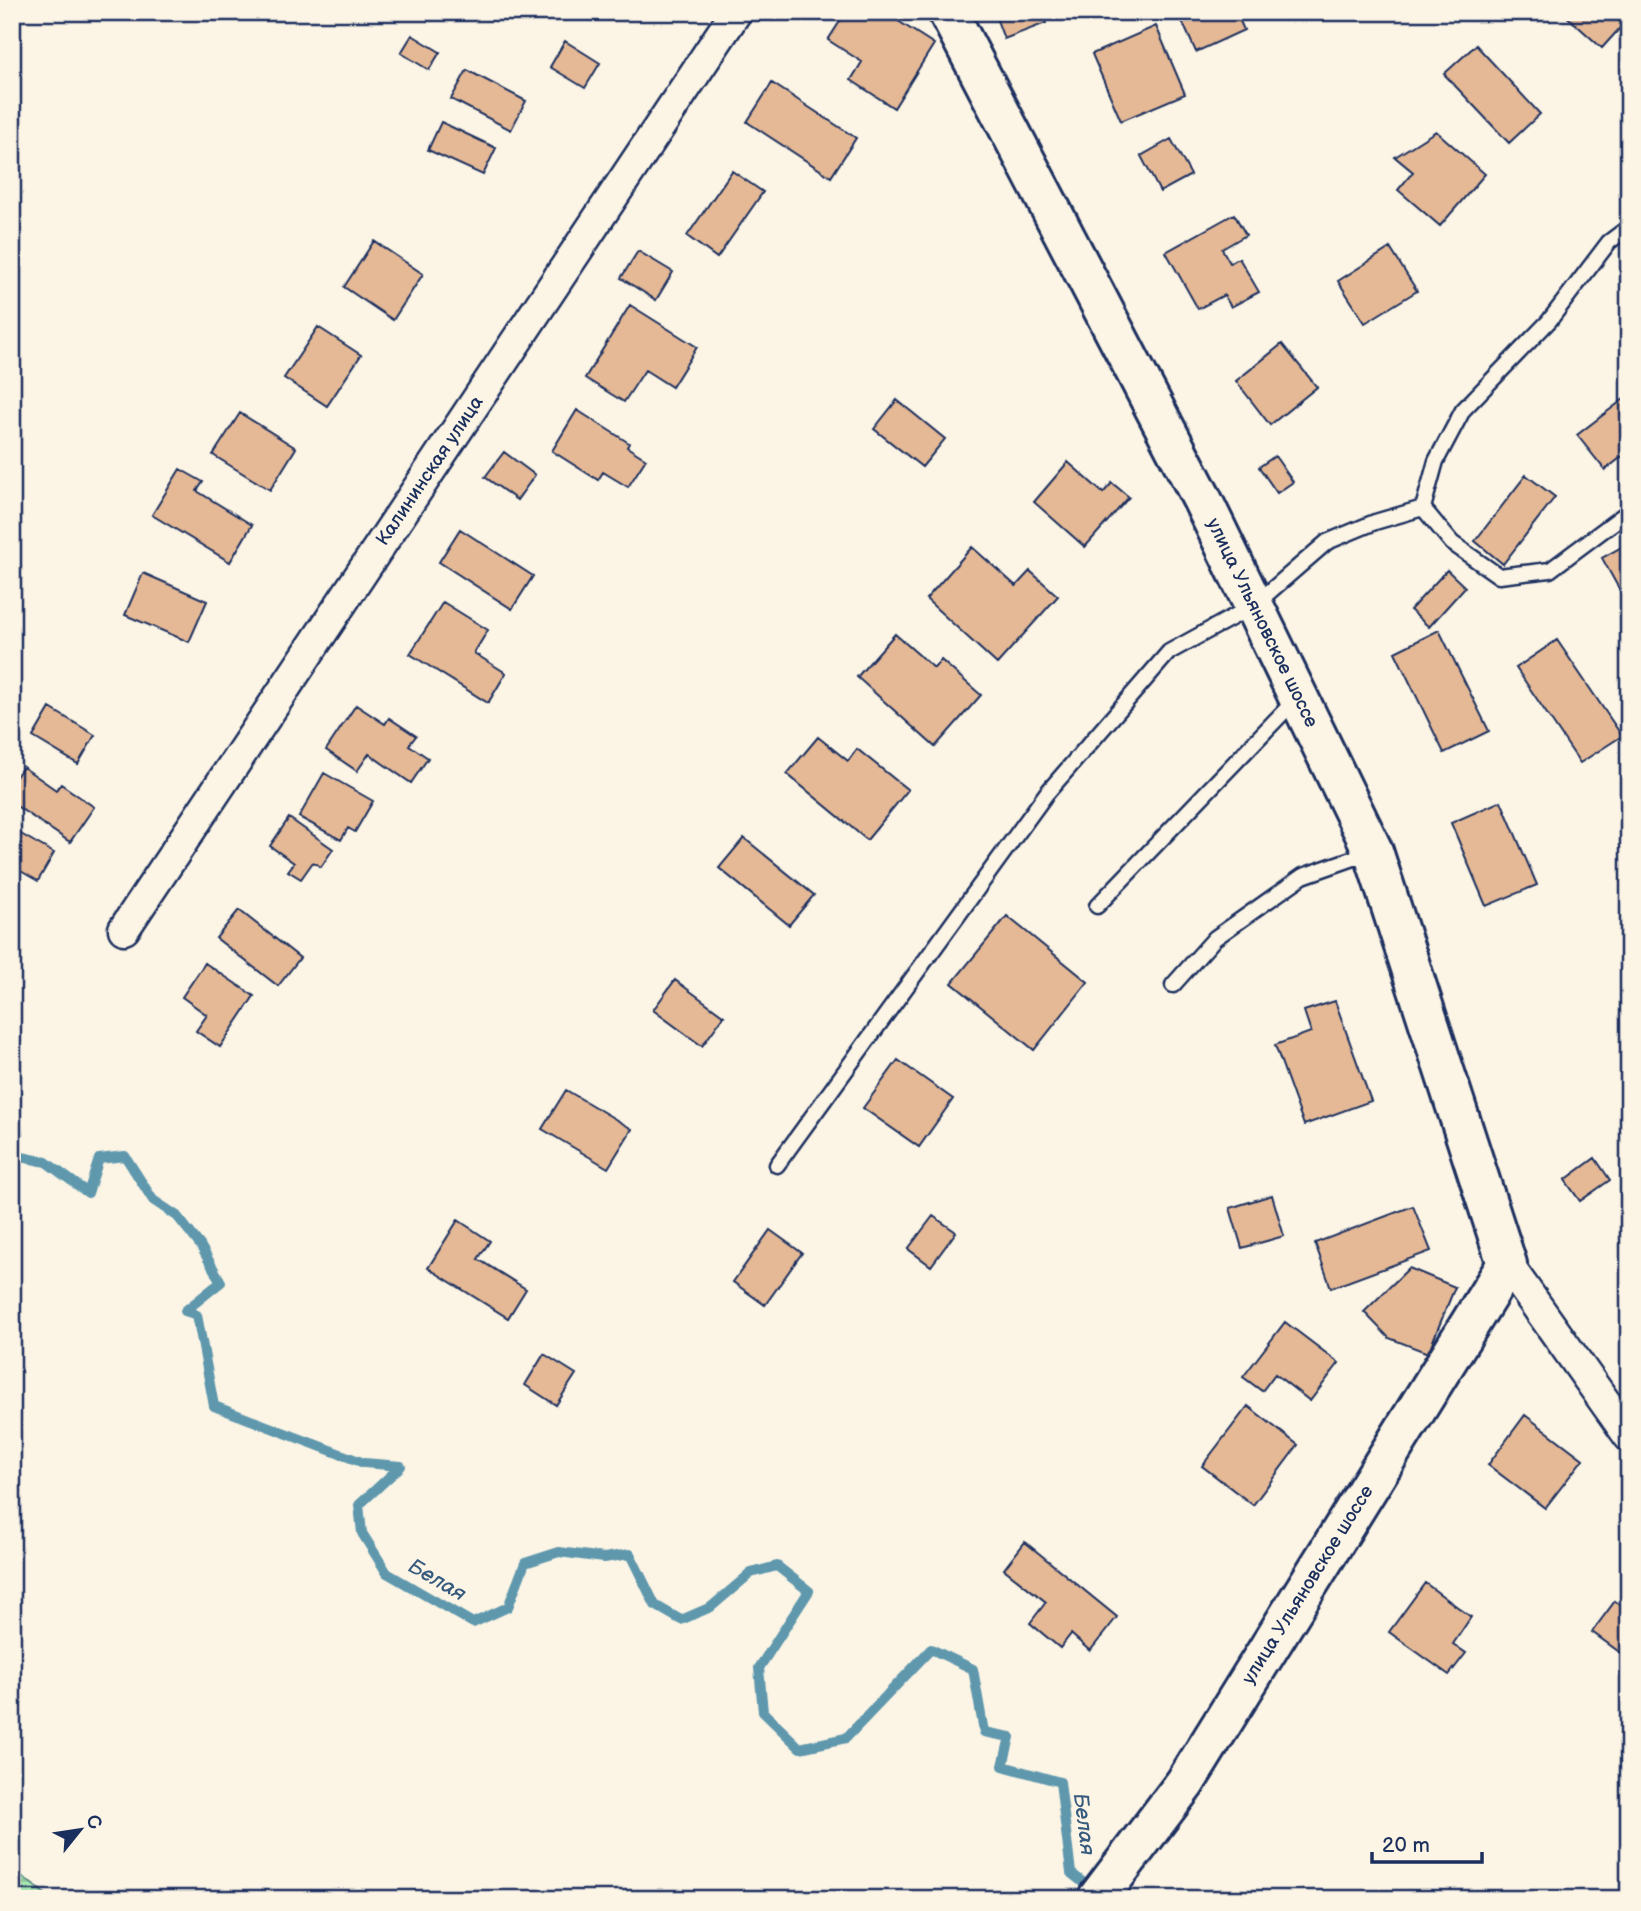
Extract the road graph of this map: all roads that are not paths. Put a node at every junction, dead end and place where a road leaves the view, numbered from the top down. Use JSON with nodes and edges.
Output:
{"nodes":[{"id":1,"x":736,"y":12,"type":"edge"},
{"id":2,"x":948,"y":12,"type":"edge"},
{"id":3,"x":1629,"y":227,"type":"edge"},
{"id":4,"x":1423,"y":508,"type":"junction"},
{"id":5,"x":1629,"y":511,"type":"edge"},
{"id":6,"x":1254,"y":606,"type":"junction"},
{"id":7,"x":1298,"y":698,"type":"junction"},
{"id":8,"x":1373,"y":851,"type":"junction"},
{"id":9,"x":1097,"y":906,"type":"dead end"},
{"id":10,"x":124,"y":929,"type":"dead end"},
{"id":11,"x":1173,"y":985,"type":"dead end"},
{"id":12,"x":777,"y":1165,"type":"dead end"},
{"id":13,"x":1507,"y":1264,"type":"junction"},
{"id":14,"x":1629,"y":1436,"type":"edge"},
{"id":15,"x":1097,"y":1899,"type":"edge"}],
"edges":[{"from":1,"to":10,"type":"street","name":"Калининская улица"},
{"from":2,"to":6,"type":"street","name":"улица Ульяновское шоссе"},
{"from":3,"to":4,"type":"lane"},
{"from":4,"to":5,"type":"lane"},
{"from":4,"to":6,"type":"lane"},
{"from":6,"to":7,"type":"street","name":"улица Ульяновское шоссе"},
{"from":6,"to":12,"type":"lane"},
{"from":7,"to":8,"type":"street","name":"улица Ульяновское шоссе"},
{"from":7,"to":9,"type":"lane"},
{"from":8,"to":11,"type":"lane"},
{"from":8,"to":13,"type":"street","name":"улица Ульяновское шоссе"},
{"from":13,"to":14,"type":"street","name":"улица Ульяновское шоссе"},
{"from":13,"to":15,"type":"street","name":"улица Ульяновское шоссе"}]}
